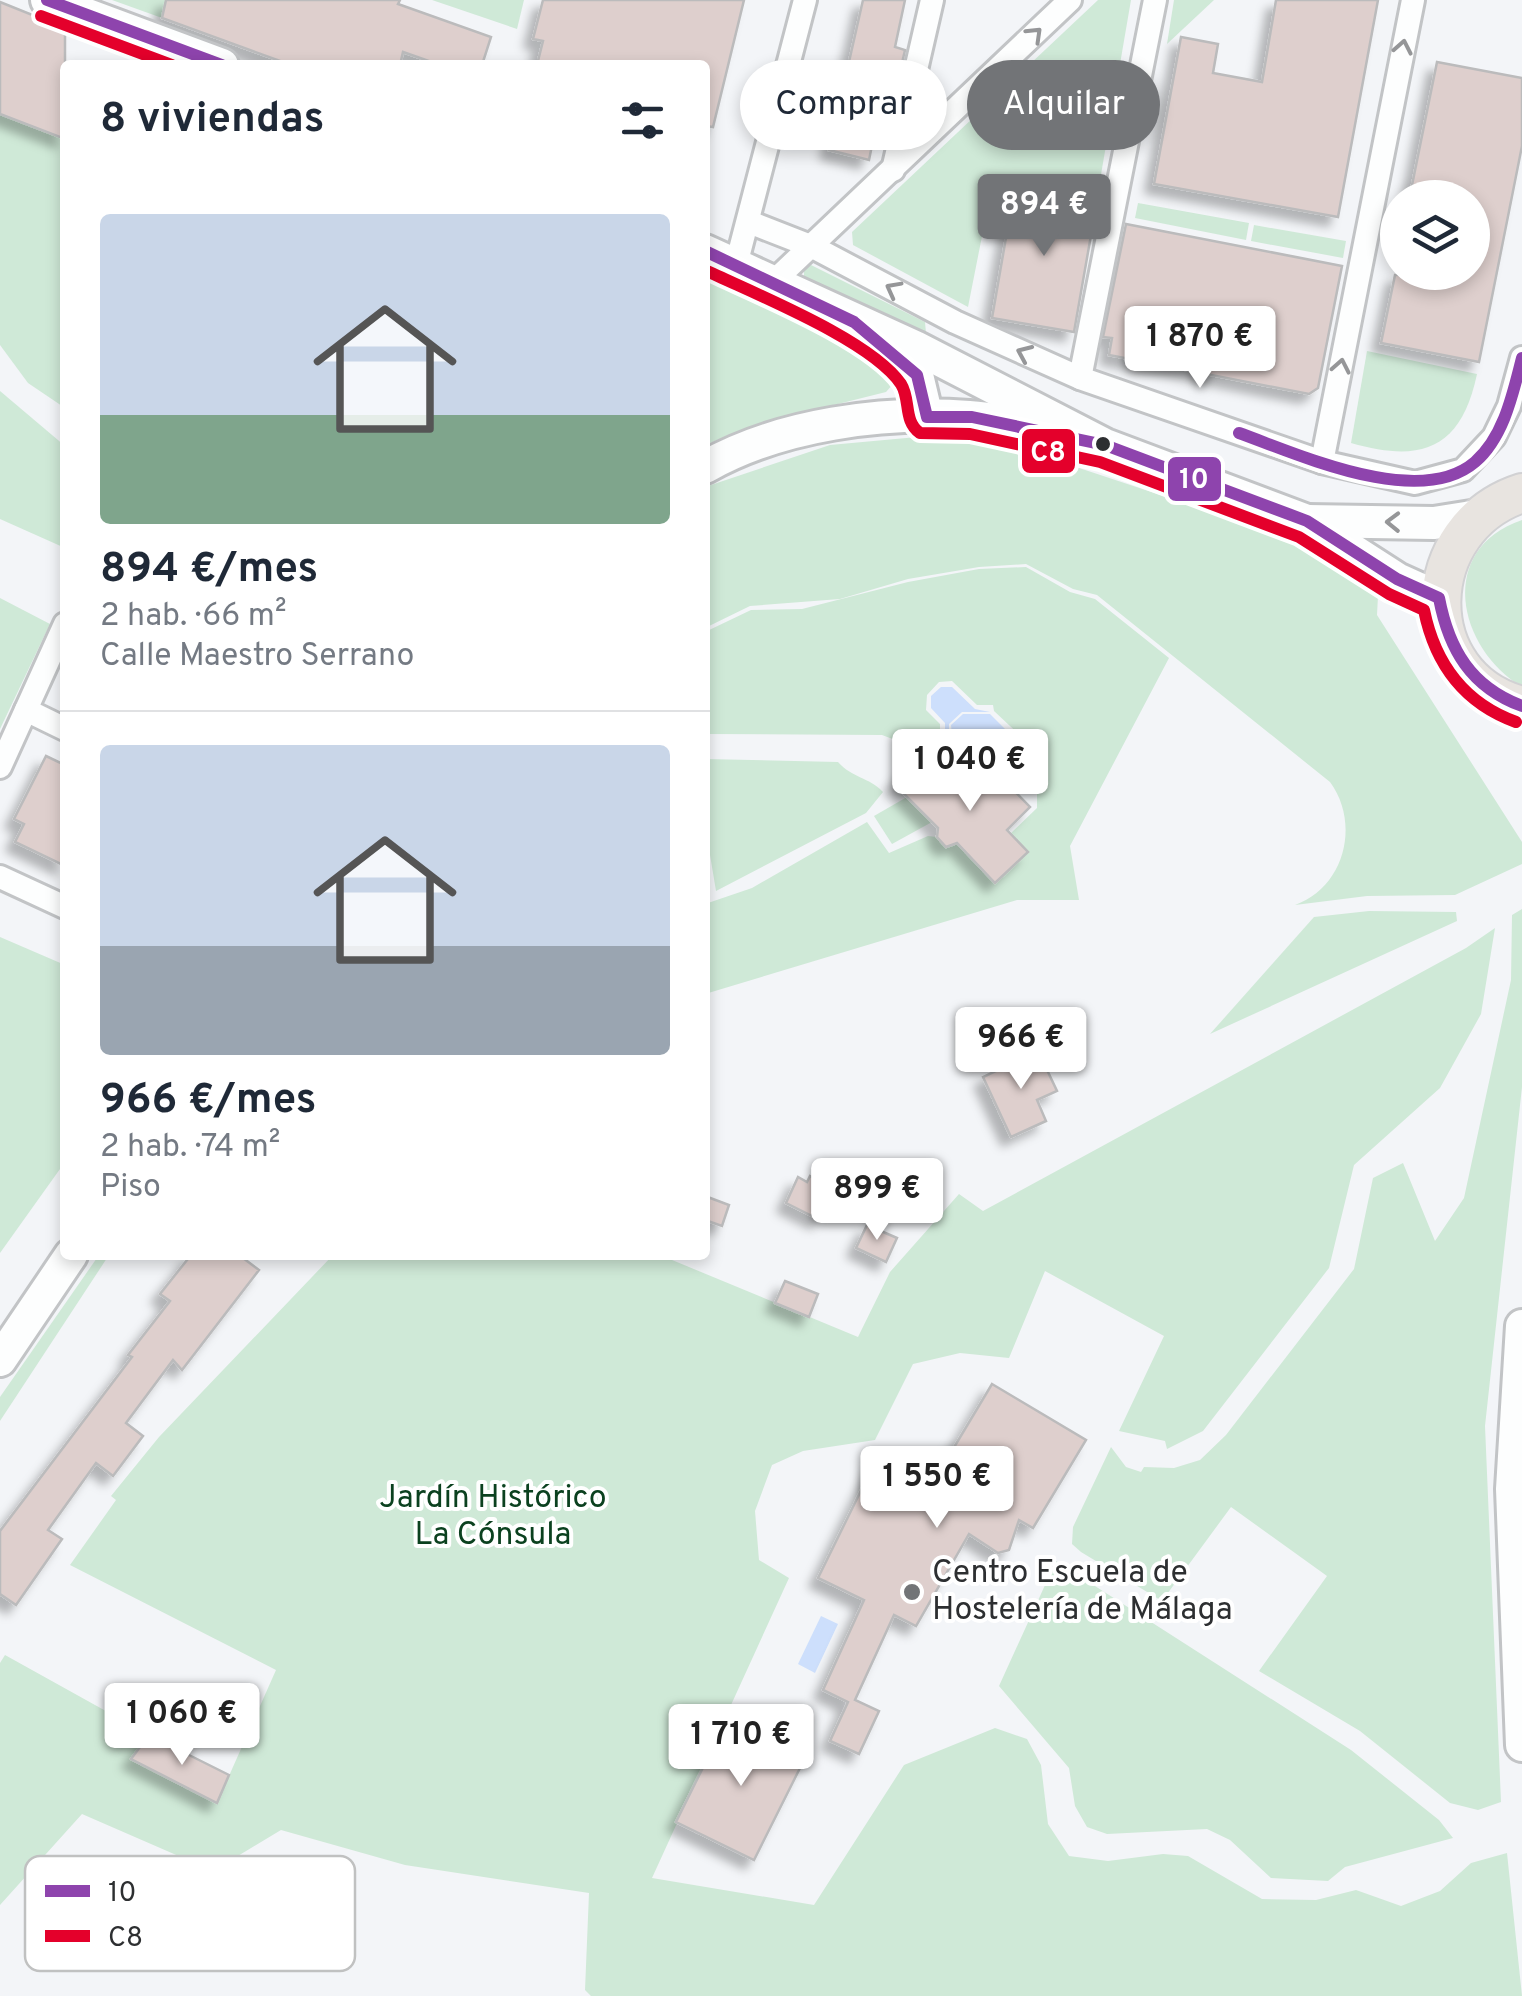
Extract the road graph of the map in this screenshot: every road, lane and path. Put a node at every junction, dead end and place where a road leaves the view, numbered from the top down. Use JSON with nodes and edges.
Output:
{"nodes":[{"id":1,"x":47,"y":0,"type":"edge"},
{"id":2,"x":805,"y":0,"type":"edge"},
{"id":3,"x":932,"y":0,"type":"edge"},
{"id":4,"x":1070,"y":0,"type":"edge"},
{"id":5,"x":1154,"y":0,"type":"edge"},
{"id":6,"x":1413,"y":0,"type":"edge"},
{"id":7,"x":209,"y":60,"type":"edge"},
{"id":8,"x":894,"y":170,"type":"junction"},
{"id":9,"x":749,"y":222,"type":"junction"},
{"id":10,"x":813,"y":247,"type":"junction"},
{"id":11,"x":714,"y":256,"type":"edge"},
{"id":12,"x":773,"y":282,"type":"junction"},
{"id":13,"x":854,"y":322,"type":"junction"},
{"id":14,"x":1522,"y":358,"type":"edge"},
{"id":15,"x":1080,"y":378,"type":"junction"},
{"id":16,"x":927,"y":417,"type":"junction"},
{"id":17,"x":1105,"y":445,"type":"junction"},
{"id":18,"x":1322,"y":462,"type":"junction"},
{"id":19,"x":710,"y":465,"type":"edge"},
{"id":20,"x":1522,"y":493,"type":"edge"},
{"id":21,"x":1478,"y":516,"type":"junction"},
{"id":22,"x":1308,"y":521,"type":"junction"},
{"id":23,"x":1440,"y":598,"type":"junction"},
{"id":24,"x":60,"y":635,"type":"edge"},
{"id":25,"x":1520,"y":709,"type":"edge"},
{"id":26,"x":26,"y":710,"type":"junction"},
{"id":27,"x":60,"y":727,"type":"edge"},
{"id":28,"x":0,"y":767,"type":"edge"},
{"id":29,"x":0,"y":877,"type":"edge"},
{"id":30,"x":60,"y":905,"type":"edge"},
{"id":31,"x":69,"y":1260,"type":"edge"},
{"id":32,"x":1521,"y":1345,"type":"edge"},
{"id":33,"x":0,"y":1360,"type":"edge"},
{"id":34,"x":1522,"y":1745,"type":"edge"}],
"edges":[{"from":1,"to":7,"type":"street"},
{"from":2,"to":9,"type":"street"},
{"from":3,"to":8,"type":"street"},
{"from":8,"to":4,"type":"street","one_way":true},
{"from":5,"to":15,"type":"street"},
{"from":18,"to":6,"type":"street","one_way":true},
{"from":8,"to":10,"type":"street"},
{"from":9,"to":10,"type":"street"},
{"from":9,"to":11,"type":"street"},
{"from":10,"to":12,"type":"street"},
{"from":15,"to":10,"type":"street","one_way":true},
{"from":11,"to":12,"type":"street"},
{"from":12,"to":13,"type":"street"},
{"from":13,"to":16,"type":"street"},
{"from":13,"to":17,"type":"street"},
{"from":14,"to":18,"type":"street"},
{"from":15,"to":18,"type":"street"},
{"from":16,"to":17,"type":"street"},
{"from":16,"to":19,"type":"street"},
{"from":17,"to":22,"type":"street"},
{"from":20,"to":21,"type":"main road"},
{"from":21,"to":22,"type":"street","one_way":true},
{"from":21,"to":23,"type":"main road"},
{"from":22,"to":23,"type":"street"},
{"from":23,"to":25,"type":"main road"},
{"from":24,"to":26,"type":"street"},
{"from":26,"to":27,"type":"street"},
{"from":26,"to":28,"type":"street"},
{"from":29,"to":30,"type":"street"},
{"from":31,"to":33,"type":"street"},
{"from":32,"to":34,"type":"street"}]}
